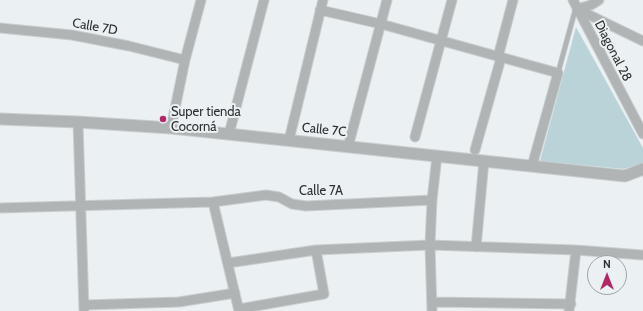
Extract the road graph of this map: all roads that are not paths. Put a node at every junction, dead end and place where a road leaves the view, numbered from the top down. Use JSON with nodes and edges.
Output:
{"nodes":[{"id":1,"x":200,"y":0,"type":"edge"},
{"id":2,"x":264,"y":0,"type":"edge"},
{"id":3,"x":323,"y":0,"type":"edge"},
{"id":4,"x":387,"y":0,"type":"edge"},
{"id":5,"x":452,"y":0,"type":"edge"},
{"id":6,"x":513,"y":0,"type":"edge"},
{"id":7,"x":599,"y":0,"type":"edge"},
{"id":8,"x":575,"y":5,"type":"edge"},
{"id":9,"x":320,"y":10,"type":"junction"},
{"id":10,"x":381,"y":24,"type":"junction"},
{"id":11,"x":0,"y":28,"type":"edge"},
{"id":12,"x":643,"y":41,"type":"edge"},
{"id":13,"x":440,"y":42,"type":"junction"},
{"id":14,"x":499,"y":57,"type":"junction"},
{"id":15,"x":185,"y":60,"type":"junction"},
{"id":16,"x":558,"y":73,"type":"junction"},
{"id":17,"x":0,"y":119,"type":"edge"},
{"id":18,"x":78,"y":122,"type":"junction"},
{"id":19,"x":171,"y":128,"type":"junction"},
{"id":20,"x":229,"y":134,"type":"junction"},
{"id":21,"x":643,"y":134,"type":"edge"},
{"id":22,"x":415,"y":136,"type":"dead end"},
{"id":23,"x":289,"y":140,"type":"junction"},
{"id":24,"x":348,"y":147,"type":"junction"},
{"id":25,"x":475,"y":150,"type":"dead end"},
{"id":26,"x":437,"y":156,"type":"junction"},
{"id":27,"x":484,"y":161,"type":"junction"},
{"id":28,"x":532,"y":166,"type":"junction"},
{"id":29,"x":643,"y":170,"type":"edge"},
{"id":30,"x":432,"y":200,"type":"junction"},
{"id":31,"x":213,"y":202,"type":"junction"},
{"id":32,"x":81,"y":205,"type":"junction"},
{"id":33,"x":0,"y":208,"type":"edge"},
{"id":34,"x":430,"y":245,"type":"junction"},
{"id":35,"x":476,"y":247,"type":"junction"},
{"id":36,"x":316,"y":250,"type":"junction"},
{"id":37,"x":576,"y":250,"type":"junction"},
{"id":38,"x":643,"y":255,"type":"edge"},
{"id":39,"x":228,"y":263,"type":"junction"},
{"id":40,"x":235,"y":293,"type":"junction"},
{"id":41,"x":180,"y":307,"type":"edge"},
{"id":42,"x":432,"y":307,"type":"edge"},
{"id":43,"x":570,"y":307,"type":"edge"},
{"id":44,"x":84,"y":308,"type":"edge"},
{"id":45,"x":239,"y":310,"type":"edge"}],
"edges":[{"from":1,"to":15,"type":"street"},
{"from":2,"to":20,"type":"street"},
{"from":3,"to":9,"type":"street"},
{"from":4,"to":10,"type":"street"},
{"from":5,"to":13,"type":"street"},
{"from":6,"to":14,"type":"street"},
{"from":7,"to":8,"type":"street"},
{"from":8,"to":12,"type":"street"},
{"from":8,"to":16,"type":"lane"},
{"from":8,"to":21,"type":"street","name":"Diagonal 28"},
{"from":9,"to":10,"type":"street"},
{"from":9,"to":23,"type":"street"},
{"from":10,"to":13,"type":"street"},
{"from":10,"to":24,"type":"street"},
{"from":11,"to":15,"type":"street","name":"Calle 7D"},
{"from":13,"to":14,"type":"street"},
{"from":13,"to":22,"type":"street"},
{"from":14,"to":16,"type":"street"},
{"from":14,"to":25,"type":"street"},
{"from":15,"to":19,"type":"street"},
{"from":16,"to":28,"type":"street"},
{"from":17,"to":18,"type":"street","name":"Calle 7C"},
{"from":18,"to":19,"type":"street","name":"Calle 7C"},
{"from":18,"to":32,"type":"street"},
{"from":19,"to":20,"type":"street","name":"Calle 7C"},
{"from":20,"to":23,"type":"street","name":"Calle 7C"},
{"from":23,"to":24,"type":"street","name":"Calle 7C"},
{"from":24,"to":26,"type":"street","name":"Calle 7C"},
{"from":26,"to":27,"type":"street","name":"Calle 7C"},
{"from":26,"to":30,"type":"street"},
{"from":27,"to":28,"type":"street","name":"Calle 7C"},
{"from":27,"to":35,"type":"street"},
{"from":28,"to":29,"type":"street","name":"Calle 7C"},
{"from":30,"to":31,"type":"street","name":"Calle 7A"},
{"from":30,"to":34,"type":"street"},
{"from":31,"to":32,"type":"street","name":"Calle 7A"},
{"from":31,"to":39,"type":"street"},
{"from":32,"to":33,"type":"street","name":"Calle 7A"},
{"from":32,"to":44,"type":"street"},
{"from":34,"to":35,"type":"street"},
{"from":34,"to":36,"type":"street"},
{"from":34,"to":42,"type":"street"},
{"from":35,"to":37,"type":"street"},
{"from":36,"to":39,"type":"street"},
{"from":36,"to":45,"type":"street"},
{"from":37,"to":38,"type":"street"},
{"from":37,"to":43,"type":"street"},
{"from":39,"to":40,"type":"street"},
{"from":40,"to":41,"type":"street"},
{"from":40,"to":45,"type":"street"},
{"from":41,"to":44,"type":"street"},
{"from":42,"to":43,"type":"street"}]}
